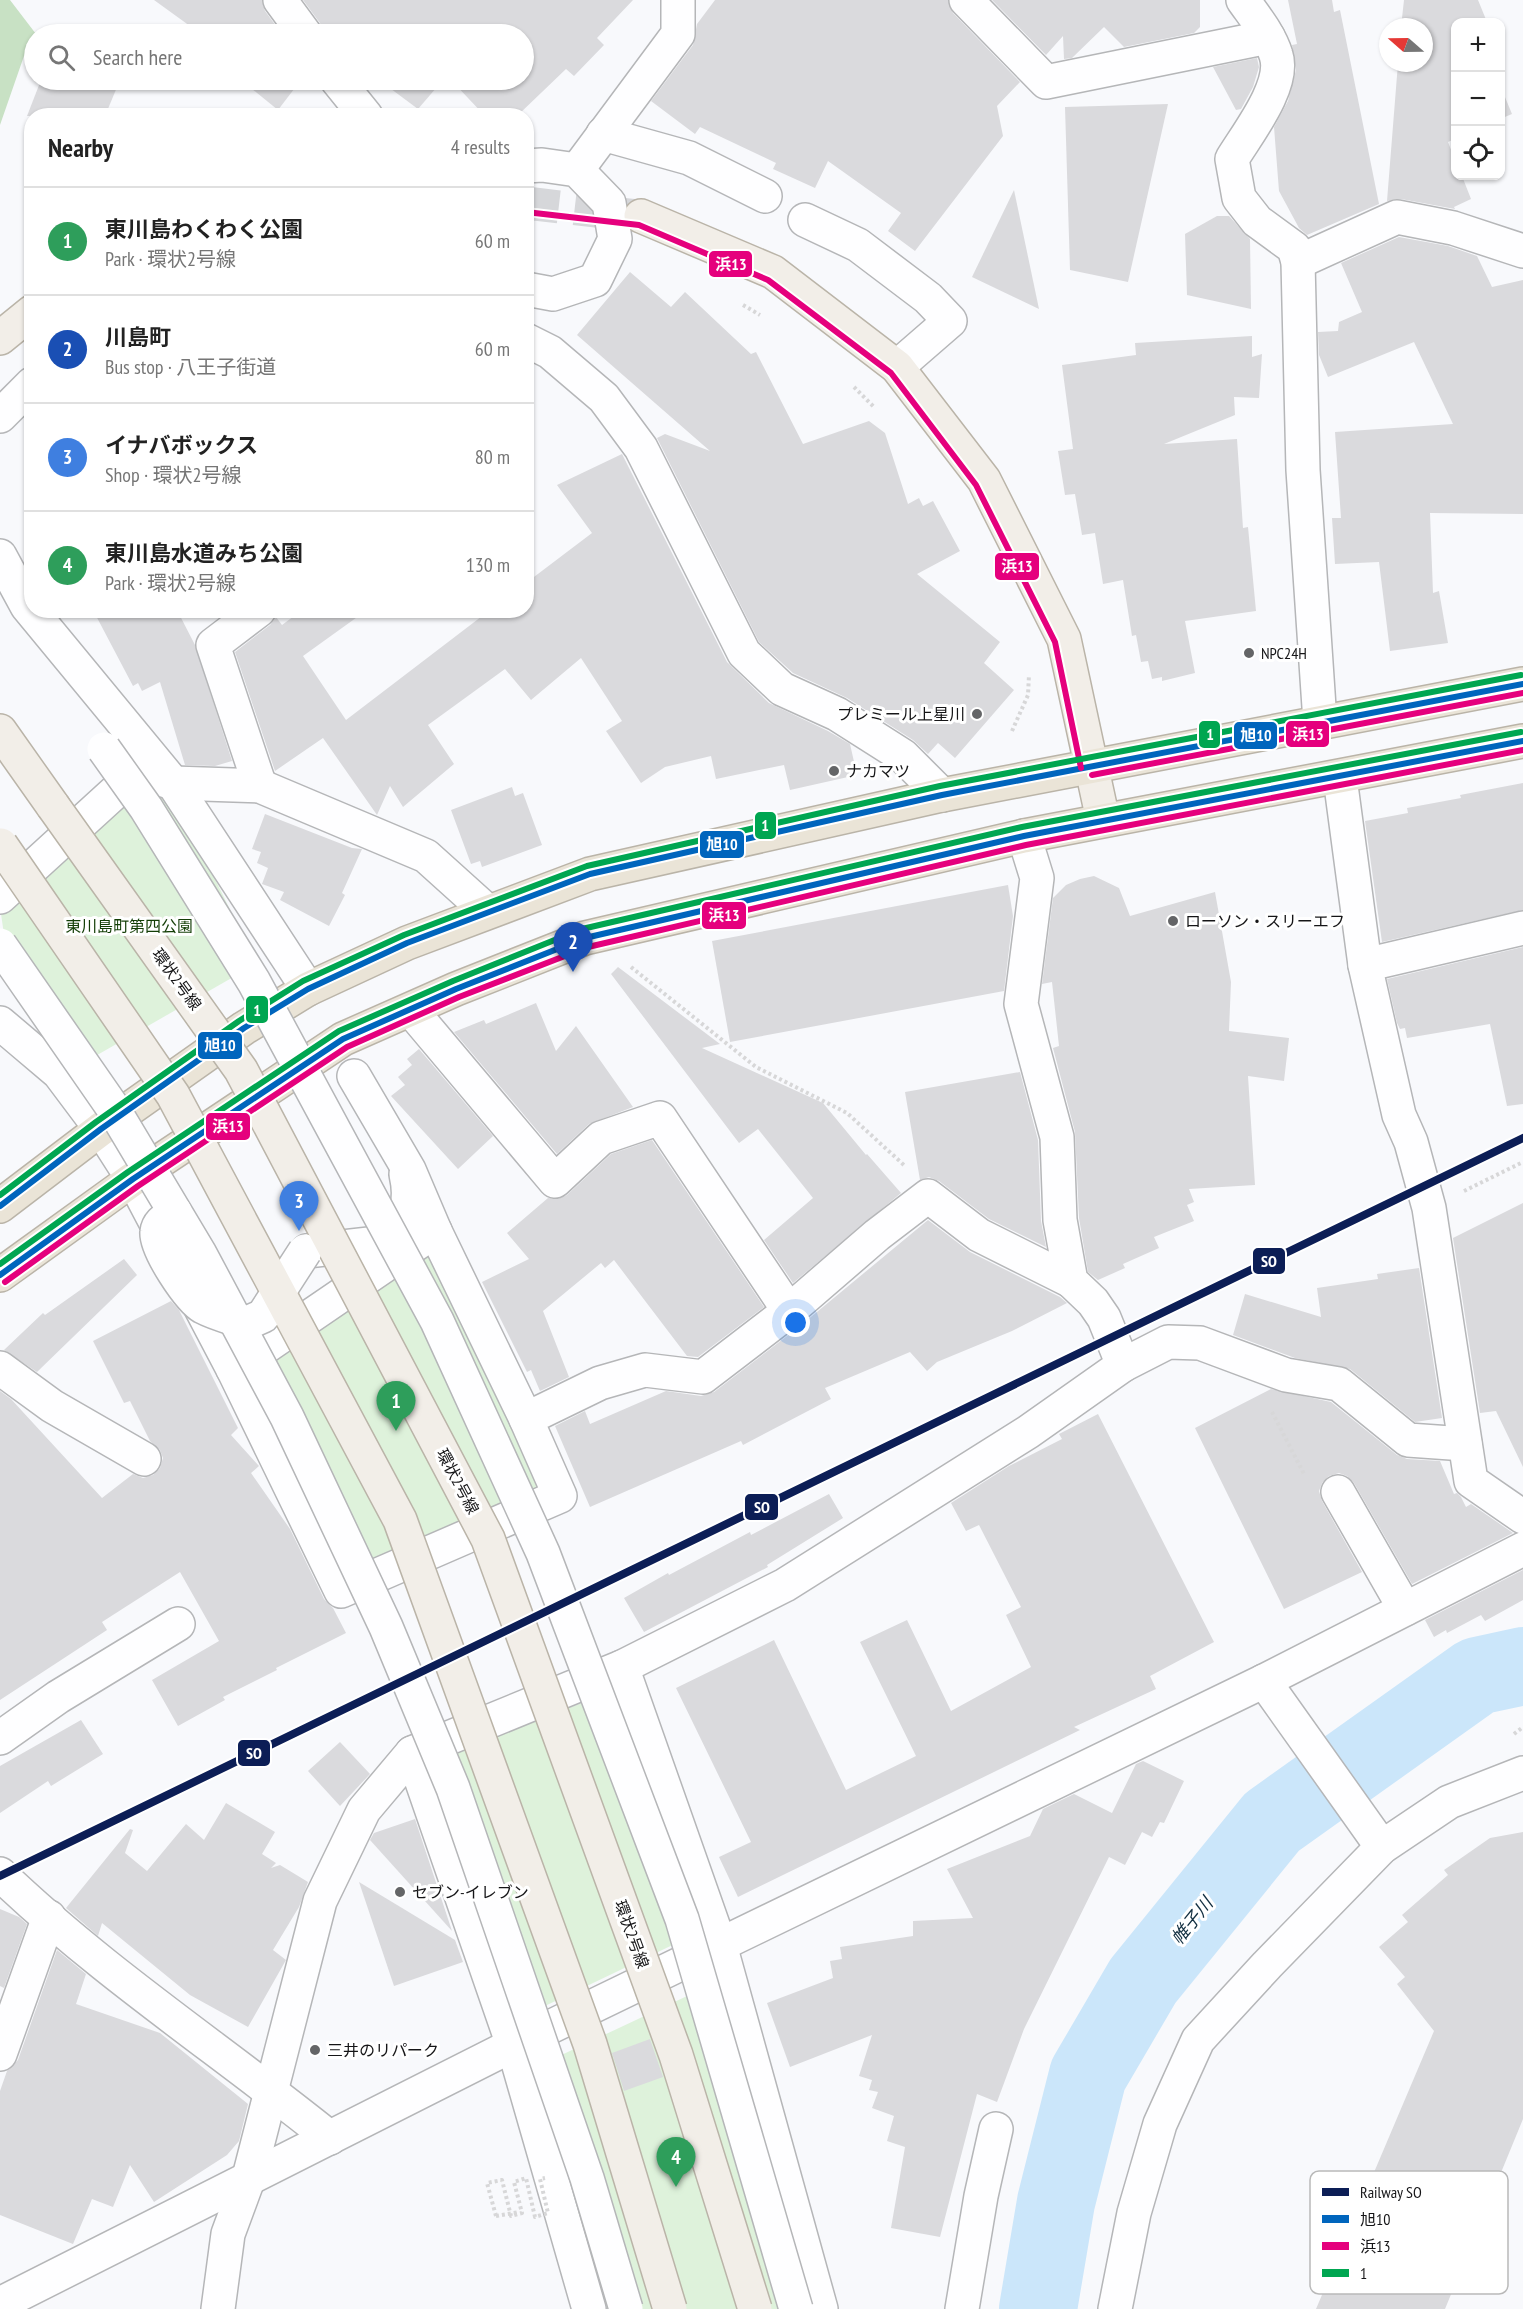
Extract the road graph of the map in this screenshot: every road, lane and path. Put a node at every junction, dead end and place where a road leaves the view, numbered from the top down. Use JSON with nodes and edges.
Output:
{"nodes":[{"id":1,"x":280,"y":0,"type":"edge"},
{"id":2,"x":678,"y":0,"type":"edge"},
{"id":3,"x":966,"y":0,"type":"edge"},
{"id":4,"x":1243,"y":0,"type":"edge"},
{"id":5,"x":298,"y":24,"type":"edge"},
{"id":6,"x":1268,"y":37,"type":"junction"},
{"id":7,"x":345,"y":90,"type":"edge"},
{"id":8,"x":360,"y":108,"type":"edge"},
{"id":9,"x":603,"y":134,"type":"junction"},
{"id":10,"x":534,"y":166,"type":"edge"},
{"id":11,"x":577,"y":170,"type":"junction"},
{"id":12,"x":765,"y":196,"type":"dead end"},
{"id":13,"x":641,"y":216,"type":"tunnel mouth"},
{"id":14,"x":805,"y":220,"type":"dead end"},
{"id":15,"x":1523,"y":251,"type":"edge"},
{"id":16,"x":1298,"y":262,"type":"junction"},
{"id":17,"x":534,"y":290,"type":"edge"},
{"id":18,"x":738,"y":302,"type":"dead end"},
{"id":19,"x":24,"y":318,"type":"edge"},
{"id":20,"x":767,"y":320,"type":"dead end"},
{"id":21,"x":0,"y":338,"type":"edge"},
{"id":22,"x":534,"y":344,"type":"edge"},
{"id":23,"x":897,"y":367,"type":"junction"},
{"id":24,"x":845,"y":379,"type":"dead end"},
{"id":25,"x":24,"y":392,"type":"edge"},
{"id":26,"x":880,"y":411,"type":"dead end"},
{"id":27,"x":0,"y":416,"type":"edge"},
{"id":28,"x":0,"y":556,"type":"edge"},
{"id":29,"x":24,"y":600,"type":"edge"},
{"id":30,"x":37,"y":618,"type":"edge"},
{"id":31,"x":248,"y":618,"type":"edge"},
{"id":32,"x":1029,"y":672,"type":"dead end"},
{"id":33,"x":1523,"y":684,"type":"edge"},
{"id":34,"x":1320,"y":722,"type":"junction"},
{"id":35,"x":0,"y":731,"type":"edge"},
{"id":36,"x":1012,"y":731,"type":"dead end"},
{"id":37,"x":1523,"y":741,"type":"edge"},
{"id":38,"x":104,"y":749,"type":"dead end"},
{"id":39,"x":1090,"y":766,"type":"junction"},
{"id":40,"x":1340,"y":778,"type":"junction"},
{"id":41,"x":173,"y":783,"type":"junction"},
{"id":42,"x":260,"y":786,"type":"junction"},
{"id":43,"x":942,"y":795,"type":"junction"},
{"id":44,"x":1102,"y":820,"type":"junction"},
{"id":45,"x":1024,"y":836,"type":"junction"},
{"id":46,"x":1,"y":844,"type":"edge"},
{"id":47,"x":0,"y":897,"type":"edge"},
{"id":48,"x":487,"y":911,"type":"junction"},
{"id":49,"x":1523,"y":928,"type":"edge"},
{"id":50,"x":0,"y":945,"type":"edge"},
{"id":51,"x":624,"y":962,"type":"dead end"},
{"id":52,"x":1365,"y":965,"type":"junction"},
{"id":53,"x":308,"y":989,"type":"junction"},
{"id":54,"x":411,"y":1010,"type":"junction"},
{"id":55,"x":0,"y":1023,"type":"edge"},
{"id":56,"x":354,"y":1076,"type":"dead end"},
{"id":57,"x":323,"y":1110,"type":"junction"},
{"id":58,"x":100,"y":1129,"type":"junction"},
{"id":59,"x":1523,"y":1162,"type":"edge"},
{"id":60,"x":132,"y":1179,"type":"junction"},
{"id":61,"x":928,"y":1196,"type":"junction"},
{"id":62,"x":0,"y":1206,"type":"edge"},
{"id":63,"x":1429,"y":1208,"type":"junction"},
{"id":64,"x":175,"y":1212,"type":"junction"},
{"id":65,"x":435,"y":1231,"type":"junction"},
{"id":66,"x":0,"y":1275,"type":"edge"},
{"id":67,"x":1071,"y":1281,"type":"junction"},
{"id":68,"x":789,"y":1311,"type":"junction"},
{"id":69,"x":1123,"y":1365,"type":"junction"},
{"id":70,"x":0,"y":1368,"type":"edge"},
{"id":71,"x":234,"y":1369,"type":"junction"},
{"id":72,"x":526,"y":1419,"type":"junction"},
{"id":73,"x":1465,"y":1444,"type":"junction"},
{"id":74,"x":144,"y":1459,"type":"dead end"},
{"id":75,"x":1338,"y":1492,"type":"dead end"},
{"id":76,"x":1523,"y":1517,"type":"edge"},
{"id":77,"x":1523,"y":1549,"type":"edge"},
{"id":78,"x":1405,"y":1609,"type":"junction"},
{"id":79,"x":178,"y":1624,"type":"dead end"},
{"id":80,"x":622,"y":1667,"type":"junction"},
{"id":81,"x":1263,"y":1681,"type":"junction"},
{"id":82,"x":0,"y":1738,"type":"edge"},
{"id":83,"x":412,"y":1753,"type":"junction"},
{"id":84,"x":1523,"y":1773,"type":"edge"},
{"id":85,"x":1382,"y":1847,"type":"junction"},
{"id":86,"x":0,"y":1874,"type":"edge"},
{"id":87,"x":49,"y":1917,"type":"junction"},
{"id":88,"x":720,"y":1945,"type":"junction"},
{"id":89,"x":513,"y":2045,"type":"junction"},
{"id":90,"x":0,"y":2054,"type":"edge"},
{"id":91,"x":270,"y":2090,"type":"junction"},
{"id":92,"x":996,"y":2130,"type":"dead end"},
{"id":93,"x":330,"y":2138,"type":"junction"},
{"id":94,"x":554,"y":2175,"type":"dead end"},
{"id":95,"x":249,"y":2177,"type":"junction"},
{"id":96,"x":528,"y":2211,"type":"dead end"},
{"id":97,"x":0,"y":2304,"type":"edge"},
{"id":98,"x":218,"y":2309,"type":"edge"},
{"id":99,"x":589,"y":2309,"type":"edge"},
{"id":100,"x":626,"y":2309,"type":"edge"},
{"id":101,"x":670,"y":2309,"type":"edge"},
{"id":102,"x":755,"y":2309,"type":"edge"},
{"id":103,"x":796,"y":2309,"type":"edge"},
{"id":104,"x":821,"y":2309,"type":"edge"},
{"id":105,"x":962,"y":2309,"type":"edge"},
{"id":106,"x":1115,"y":2309,"type":"edge"}],
"edges":[{"from":1,"to":5,"type":"street"},
{"from":2,"to":9,"type":"street"},
{"from":3,"to":6,"type":"street"},
{"from":4,"to":6,"type":"street"},
{"from":6,"to":16,"type":"street"},
{"from":7,"to":8,"type":"street"},
{"from":9,"to":11,"type":"street"},
{"from":9,"to":12,"type":"street"},
{"from":10,"to":11,"type":"street"},
{"from":11,"to":17,"type":"street"},
{"from":13,"to":23,"type":"main road"},
{"from":14,"to":23,"type":"street"},
{"from":15,"to":16,"type":"street"},
{"from":16,"to":34,"type":"street"},
{"from":18,"to":20,"type":"path"},
{"from":19,"to":21,"type":"main road"},
{"from":22,"to":43,"type":"street"},
{"from":23,"to":39,"type":"main road"},
{"from":24,"to":26,"type":"path"},
{"from":25,"to":27,"type":"street"},
{"from":28,"to":29,"type":"street"},
{"from":30,"to":41,"type":"street"},
{"from":31,"to":42,"type":"street"},
{"from":32,"to":36,"type":"path"},
{"from":33,"to":34,"type":"highway"},
{"from":34,"to":39,"type":"highway"},
{"from":35,"to":102,"type":"main road","name":"環状2号線","bridge":true},
{"from":37,"to":40,"type":"highway"},
{"from":38,"to":57,"type":"street","bridge":true},
{"from":39,"to":43,"type":"highway"},
{"from":39,"to":44,"type":"main road"},
{"from":40,"to":44,"type":"highway"},
{"from":40,"to":52,"type":"street"},
{"from":41,"to":42,"type":"street"},
{"from":41,"to":47,"type":"street"},
{"from":41,"to":53,"type":"street"},
{"from":42,"to":48,"type":"street"},
{"from":43,"to":48,"type":"highway"},
{"from":44,"to":45,"type":"highway"},
{"from":45,"to":54,"type":"highway"},
{"from":45,"to":67,"type":"street"},
{"from":46,"to":101,"type":"main road","bridge":true},
{"from":48,"to":53,"type":"highway"},
{"from":49,"to":52,"type":"street"},
{"from":50,"to":64,"type":"street","bridge":true},
{"from":51,"to":61,"type":"path"},
{"from":52,"to":63,"type":"street"},
{"from":53,"to":58,"type":"highway"},
{"from":54,"to":60,"type":"highway"},
{"from":54,"to":68,"type":"street"},
{"from":55,"to":58,"type":"street"},
{"from":56,"to":65,"type":"street"},
{"from":57,"to":64,"type":"street","bridge":true},
{"from":57,"to":103,"type":"street","bridge":true},
{"from":58,"to":60,"type":"street"},
{"from":58,"to":62,"type":"highway"},
{"from":59,"to":63,"type":"path"},
{"from":60,"to":66,"type":"highway"},
{"from":60,"to":71,"type":"street"},
{"from":61,"to":67,"type":"street"},
{"from":61,"to":68,"type":"street"},
{"from":63,"to":73,"type":"street"},
{"from":64,"to":100,"type":"street","bridge":true},
{"from":65,"to":71,"type":"street"},
{"from":65,"to":72,"type":"street"},
{"from":67,"to":69,"type":"street"},
{"from":68,"to":72,"type":"street"},
{"from":69,"to":73,"type":"street"},
{"from":69,"to":80,"type":"street"},
{"from":70,"to":74,"type":"street"},
{"from":71,"to":72,"type":"street"},
{"from":73,"to":76,"type":"street"},
{"from":75,"to":78,"type":"street"},
{"from":77,"to":78,"type":"street"},
{"from":78,"to":81,"type":"street"},
{"from":79,"to":82,"type":"street"},
{"from":80,"to":83,"type":"street"},
{"from":80,"to":88,"type":"street"},
{"from":81,"to":85,"type":"street"},
{"from":81,"to":88,"type":"street"},
{"from":83,"to":89,"type":"street"},
{"from":83,"to":91,"type":"street"},
{"from":84,"to":85,"type":"street"},
{"from":85,"to":106,"type":"street"},
{"from":86,"to":87,"type":"street"},
{"from":87,"to":90,"type":"street"},
{"from":87,"to":91,"type":"street"},
{"from":88,"to":89,"type":"street"},
{"from":88,"to":104,"type":"street"},
{"from":89,"to":93,"type":"street"},
{"from":89,"to":99,"type":"street"},
{"from":91,"to":93,"type":"street"},
{"from":91,"to":95,"type":"street"},
{"from":92,"to":105,"type":"street"},
{"from":93,"to":95,"type":"street"},
{"from":94,"to":96,"type":"path","bridge":true},
{"from":95,"to":97,"type":"street"},
{"from":95,"to":98,"type":"street"}]}
